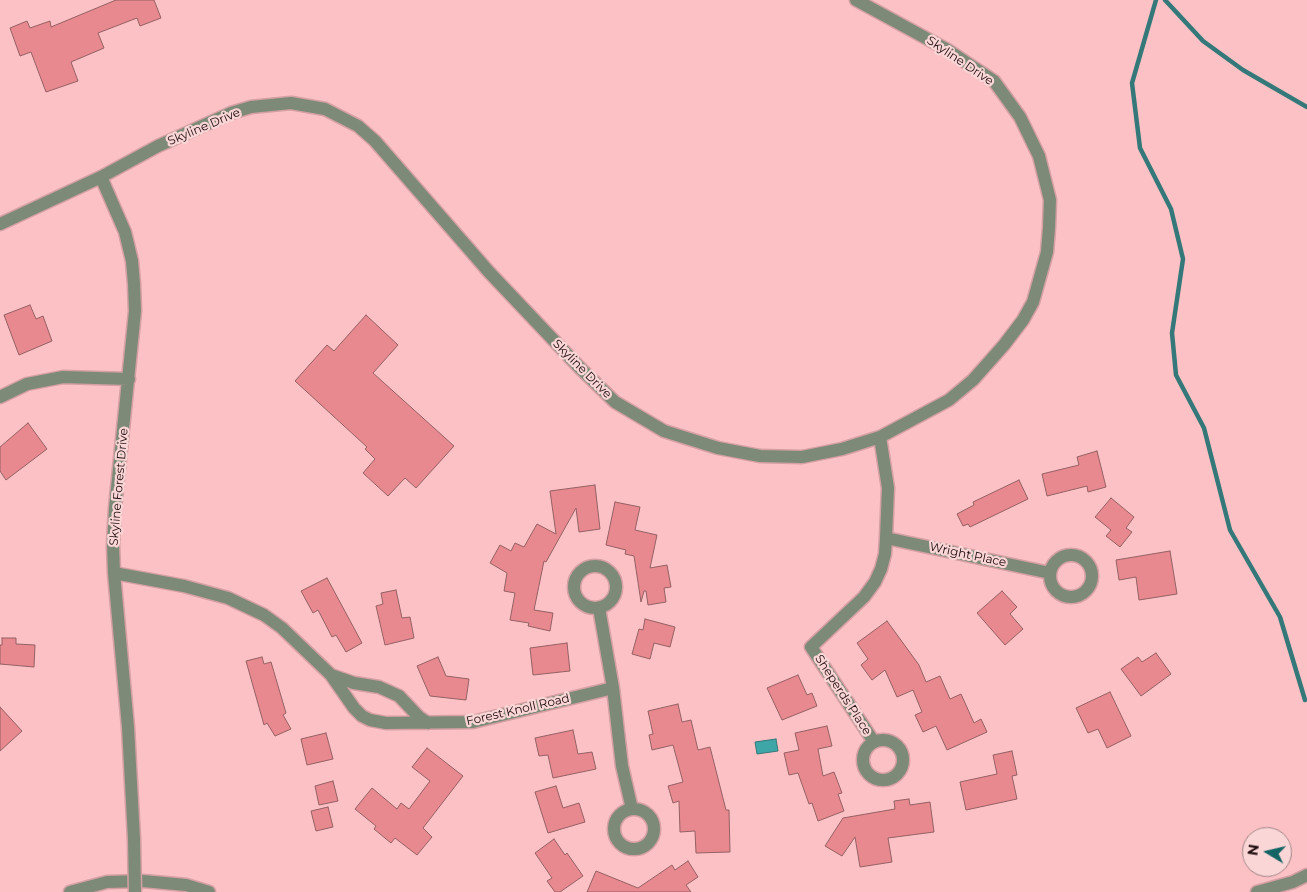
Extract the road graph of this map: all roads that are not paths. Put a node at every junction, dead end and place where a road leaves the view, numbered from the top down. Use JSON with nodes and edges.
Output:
{"nodes":[{"id":1,"x":856,"y":0,"type":"edge"},
{"id":2,"x":100,"y":177,"type":"junction"},
{"id":3,"x":0,"y":224,"type":"edge"},
{"id":4,"x":129,"y":379,"type":"junction"},
{"id":5,"x":0,"y":397,"type":"edge"},
{"id":6,"x":880,"y":437,"type":"junction"},
{"id":7,"x":886,"y":538,"type":"junction"},
{"id":8,"x":114,"y":573,"type":"junction"},
{"id":9,"x":1050,"y":573,"type":"dead end"},
{"id":10,"x":599,"y":608,"type":"dead end"},
{"id":11,"x":331,"y":675,"type":"junction"},
{"id":12,"x":614,"y":688,"type":"junction"},
{"id":13,"x":428,"y":723,"type":"junction"},
{"id":14,"x":874,"y":742,"type":"dead end"},
{"id":15,"x":632,"y":809,"type":"dead end"},
{"id":16,"x":1307,"y":875,"type":"edge"},
{"id":17,"x":70,"y":892,"type":"edge"},
{"id":18,"x":135,"y":892,"type":"edge"},
{"id":19,"x":209,"y":892,"type":"edge"},
{"id":20,"x":1257,"y":892,"type":"edge"}],
"edges":[{"from":1,"to":6,"type":"street","name":"Skyline Drive"},
{"from":2,"to":3,"type":"street","name":"Skyline Drive"},
{"from":2,"to":4,"type":"street","name":"Skyline Forest Drive"},
{"from":2,"to":6,"type":"street","name":"Skyline Drive"},
{"from":4,"to":5,"type":"street"},
{"from":4,"to":8,"type":"street","name":"Skyline Forest Drive"},
{"from":6,"to":7,"type":"street"},
{"from":7,"to":9,"type":"street","name":"Wright Place"},
{"from":7,"to":14,"type":"street","name":"Sheperds Place"},
{"from":8,"to":11,"type":"street","name":"Forest Knoll Road"},
{"from":8,"to":18,"type":"street","name":"Skyline Forest Drive","bridge":true},
{"from":10,"to":12,"type":"street"},
{"from":11,"to":13,"type":"street"},
{"from":11,"to":13,"type":"street","name":"Forest Knoll Road"},
{"from":12,"to":13,"type":"street","name":"Forest Knoll Road"},
{"from":12,"to":15,"type":"street"},
{"from":16,"to":20,"type":"street"},
{"from":17,"to":19,"type":"street"}]}
